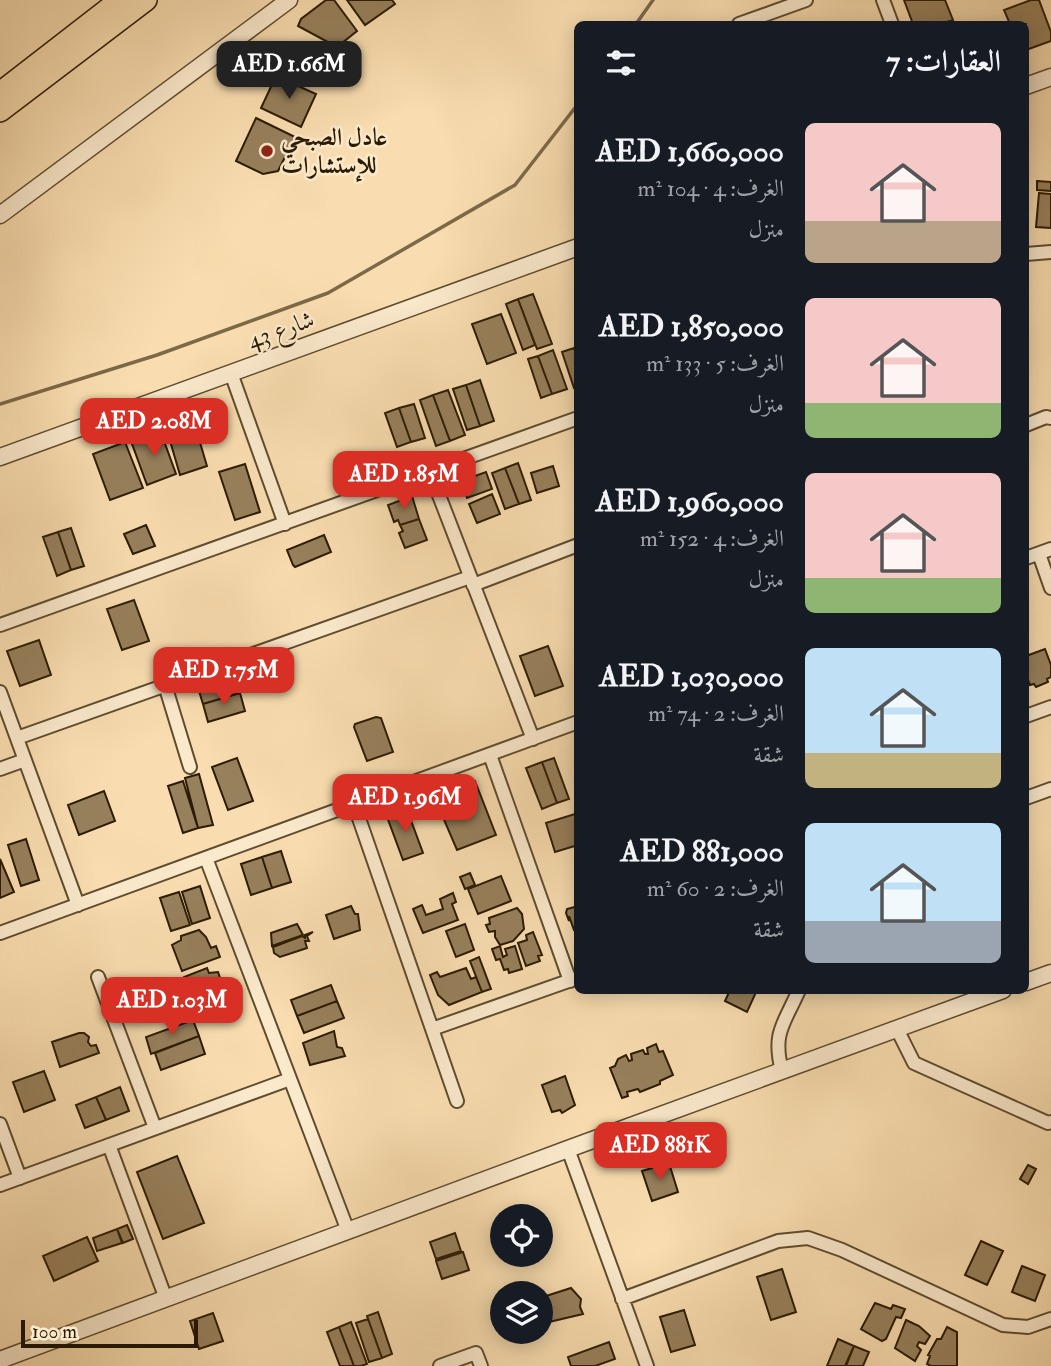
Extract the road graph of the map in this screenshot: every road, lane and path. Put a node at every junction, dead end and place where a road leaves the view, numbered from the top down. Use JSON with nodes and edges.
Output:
{"nodes":[{"id":1,"x":120,"y":0,"type":"edge"},
{"id":2,"x":146,"y":0,"type":"edge"},
{"id":3,"x":289,"y":0,"type":"edge"},
{"id":4,"x":806,"y":0,"type":"edge"},
{"id":5,"x":883,"y":0,"type":"edge"},
{"id":6,"x":747,"y":21,"type":"edge"},
{"id":7,"x":891,"y":21,"type":"edge"},
{"id":8,"x":1051,"y":77,"type":"edge"},
{"id":9,"x":1029,"y":85,"type":"edge"},
{"id":10,"x":0,"y":93,"type":"edge"},
{"id":11,"x":0,"y":111,"type":"edge"},
{"id":12,"x":0,"y":215,"type":"edge"},
{"id":13,"x":574,"y":248,"type":"edge"},
{"id":14,"x":1051,"y":252,"type":"edge"},
{"id":15,"x":1029,"y":254,"type":"edge"},
{"id":16,"x":231,"y":373,"type":"junction"},
{"id":17,"x":1051,"y":418,"type":"edge"},
{"id":18,"x":574,"y":419,"type":"edge"},
{"id":19,"x":1029,"y":424,"type":"edge"},
{"id":20,"x":0,"y":457,"type":"edge"},
{"id":21,"x":430,"y":472,"type":"junction"},
{"id":22,"x":285,"y":524,"type":"junction"},
{"id":23,"x":574,"y":546,"type":"edge"},
{"id":24,"x":1045,"y":552,"type":"edge"},
{"id":25,"x":472,"y":581,"type":"junction"},
{"id":26,"x":1051,"y":588,"type":"edge"},
{"id":27,"x":0,"y":625,"type":"edge"},
{"id":28,"x":165,"y":685,"type":"junction"},
{"id":29,"x":0,"y":692,"type":"edge"},
{"id":30,"x":1051,"y":707,"type":"edge"},
{"id":31,"x":1029,"y":715,"type":"edge"},
{"id":32,"x":574,"y":724,"type":"edge"},
{"id":33,"x":17,"y":738,"type":"junction"},
{"id":34,"x":533,"y":739,"type":"junction"},
{"id":35,"x":490,"y":755,"type":"junction"},
{"id":36,"x":25,"y":760,"type":"junction"},
{"id":37,"x":190,"y":767,"type":"dead end"},
{"id":38,"x":0,"y":769,"type":"edge"},
{"id":39,"x":1051,"y":789,"type":"edge"},
{"id":40,"x":1029,"y":797,"type":"edge"},
{"id":41,"x":354,"y":804,"type":"junction"},
{"id":42,"x":206,"y":858,"type":"junction"},
{"id":43,"x":78,"y":905,"type":"junction"},
{"id":44,"x":0,"y":933,"type":"edge"},
{"id":45,"x":1051,"y":973,"type":"edge"},
{"id":46,"x":98,"y":976,"type":"dead end"},
{"id":47,"x":574,"y":979,"type":"edge"},
{"id":48,"x":1029,"y":981,"type":"edge"},
{"id":49,"x":797,"y":994,"type":"edge"},
{"id":50,"x":992,"y":994,"type":"edge"},
{"id":51,"x":432,"y":1029,"type":"junction"},
{"id":52,"x":897,"y":1029,"type":"junction"},
{"id":53,"x":782,"y":1071,"type":"junction"},
{"id":54,"x":290,"y":1079,"type":"junction"},
{"id":55,"x":457,"y":1101,"type":"dead end"},
{"id":56,"x":0,"y":1124,"type":"edge"},
{"id":57,"x":1050,"y":1125,"type":"edge"},
{"id":58,"x":155,"y":1128,"type":"junction"},
{"id":59,"x":108,"y":1145,"type":"junction"},
{"id":60,"x":568,"y":1149,"type":"junction"},
{"id":61,"x":20,"y":1178,"type":"junction"},
{"id":62,"x":0,"y":1185,"type":"edge"},
{"id":63,"x":348,"y":1231,"type":"junction"},
{"id":64,"x":166,"y":1299,"type":"junction"},
{"id":65,"x":622,"y":1299,"type":"junction"},
{"id":66,"x":1051,"y":1319,"type":"edge"},
{"id":67,"x":23,"y":1359,"type":"edge"},
{"id":68,"x":0,"y":1360,"type":"edge"},
{"id":69,"x":440,"y":1366,"type":"edge"},
{"id":70,"x":481,"y":1366,"type":"edge"},
{"id":71,"x":647,"y":1366,"type":"edge"}],
"edges":[{"from":1,"to":10,"type":"main road"},
{"from":2,"to":11,"type":"main road"},
{"from":3,"to":12,"type":"street"},
{"from":4,"to":6,"type":"street"},
{"from":5,"to":7,"type":"street"},
{"from":8,"to":9,"type":"street"},
{"from":13,"to":16,"type":"street","name":"شارع 43"},
{"from":14,"to":15,"type":"street"},
{"from":16,"to":20,"type":"street","name":"شارع 43"},
{"from":16,"to":22,"type":"street"},
{"from":17,"to":19,"type":"street"},
{"from":18,"to":21,"type":"street"},
{"from":21,"to":22,"type":"street"},
{"from":21,"to":25,"type":"street"},
{"from":22,"to":27,"type":"street"},
{"from":23,"to":25,"type":"street"},
{"from":24,"to":26,"type":"street"},
{"from":25,"to":28,"type":"street"},
{"from":25,"to":34,"type":"street"},
{"from":28,"to":33,"type":"street"},
{"from":28,"to":37,"type":"street"},
{"from":29,"to":33,"type":"street"},
{"from":30,"to":31,"type":"street"},
{"from":32,"to":34,"type":"street"},
{"from":33,"to":36,"type":"street"},
{"from":34,"to":35,"type":"street"},
{"from":35,"to":41,"type":"street"},
{"from":35,"to":47,"type":"street"},
{"from":36,"to":38,"type":"street"},
{"from":36,"to":43,"type":"street"},
{"from":39,"to":40,"type":"street"},
{"from":41,"to":42,"type":"street"},
{"from":41,"to":51,"type":"street"},
{"from":42,"to":43,"type":"street"},
{"from":42,"to":54,"type":"street"},
{"from":43,"to":44,"type":"street"},
{"from":45,"to":48,"type":"street"},
{"from":46,"to":58,"type":"street"},
{"from":47,"to":51,"type":"street"},
{"from":49,"to":53,"type":"street"},
{"from":50,"to":52,"type":"street"},
{"from":51,"to":55,"type":"street"},
{"from":52,"to":53,"type":"street"},
{"from":52,"to":57,"type":"street"},
{"from":53,"to":60,"type":"street"},
{"from":54,"to":58,"type":"street"},
{"from":54,"to":63,"type":"street"},
{"from":56,"to":61,"type":"street"},
{"from":58,"to":59,"type":"street"},
{"from":59,"to":61,"type":"street"},
{"from":59,"to":64,"type":"street"},
{"from":60,"to":63,"type":"street"},
{"from":60,"to":65,"type":"street"},
{"from":61,"to":62,"type":"street"},
{"from":63,"to":64,"type":"street"},
{"from":64,"to":67,"type":"street"},
{"from":65,"to":66,"type":"street"},
{"from":65,"to":71,"type":"street"},
{"from":67,"to":68,"type":"street"},
{"from":69,"to":70,"type":"street"}]}
